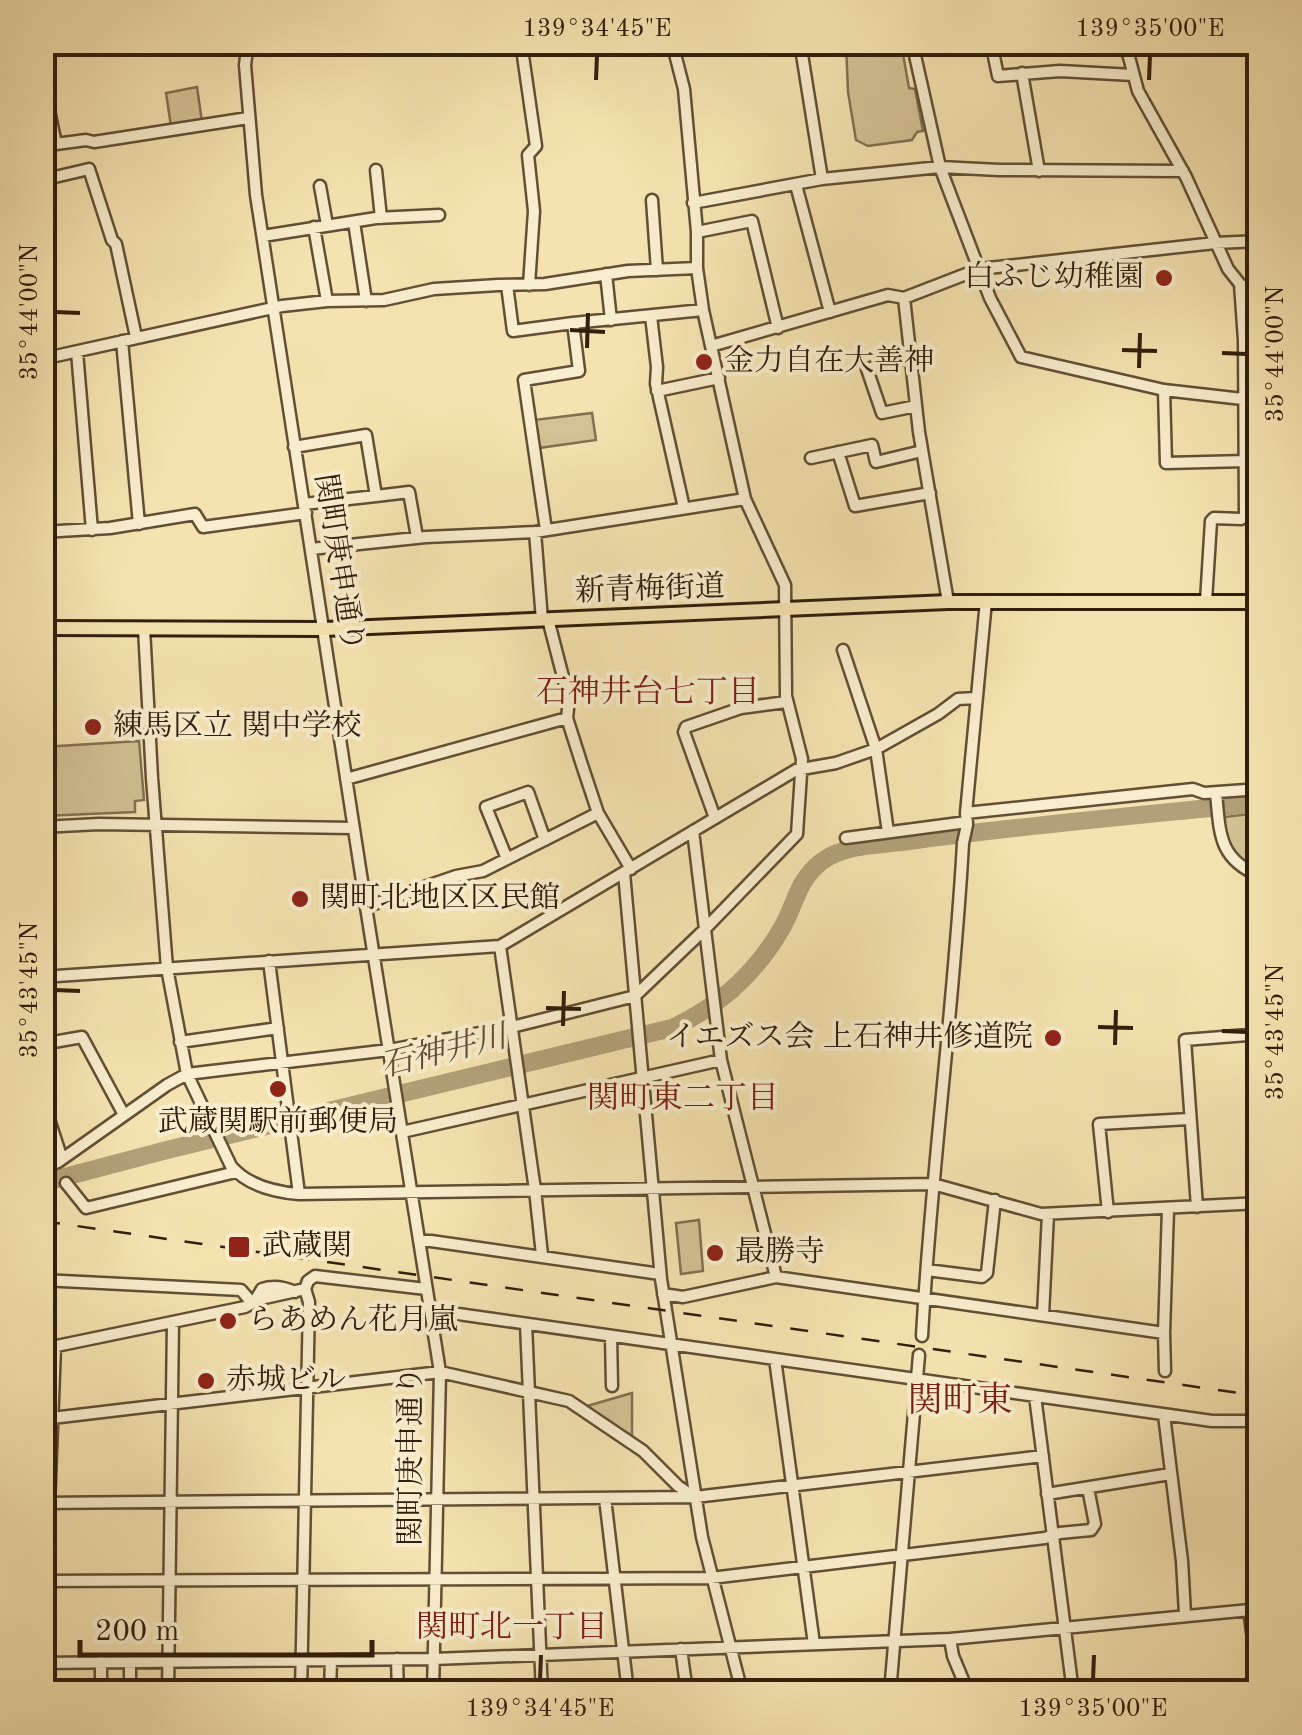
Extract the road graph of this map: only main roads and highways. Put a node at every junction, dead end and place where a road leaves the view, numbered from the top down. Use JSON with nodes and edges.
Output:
{"nodes":[{"id":1,"x":1260,"y":602,"type":"edge"},
{"id":2,"x":42,"y":628,"type":"edge"}],
"edges":[{"from":1,"to":2,"type":"main road","name":"新青梅街道"}]}
